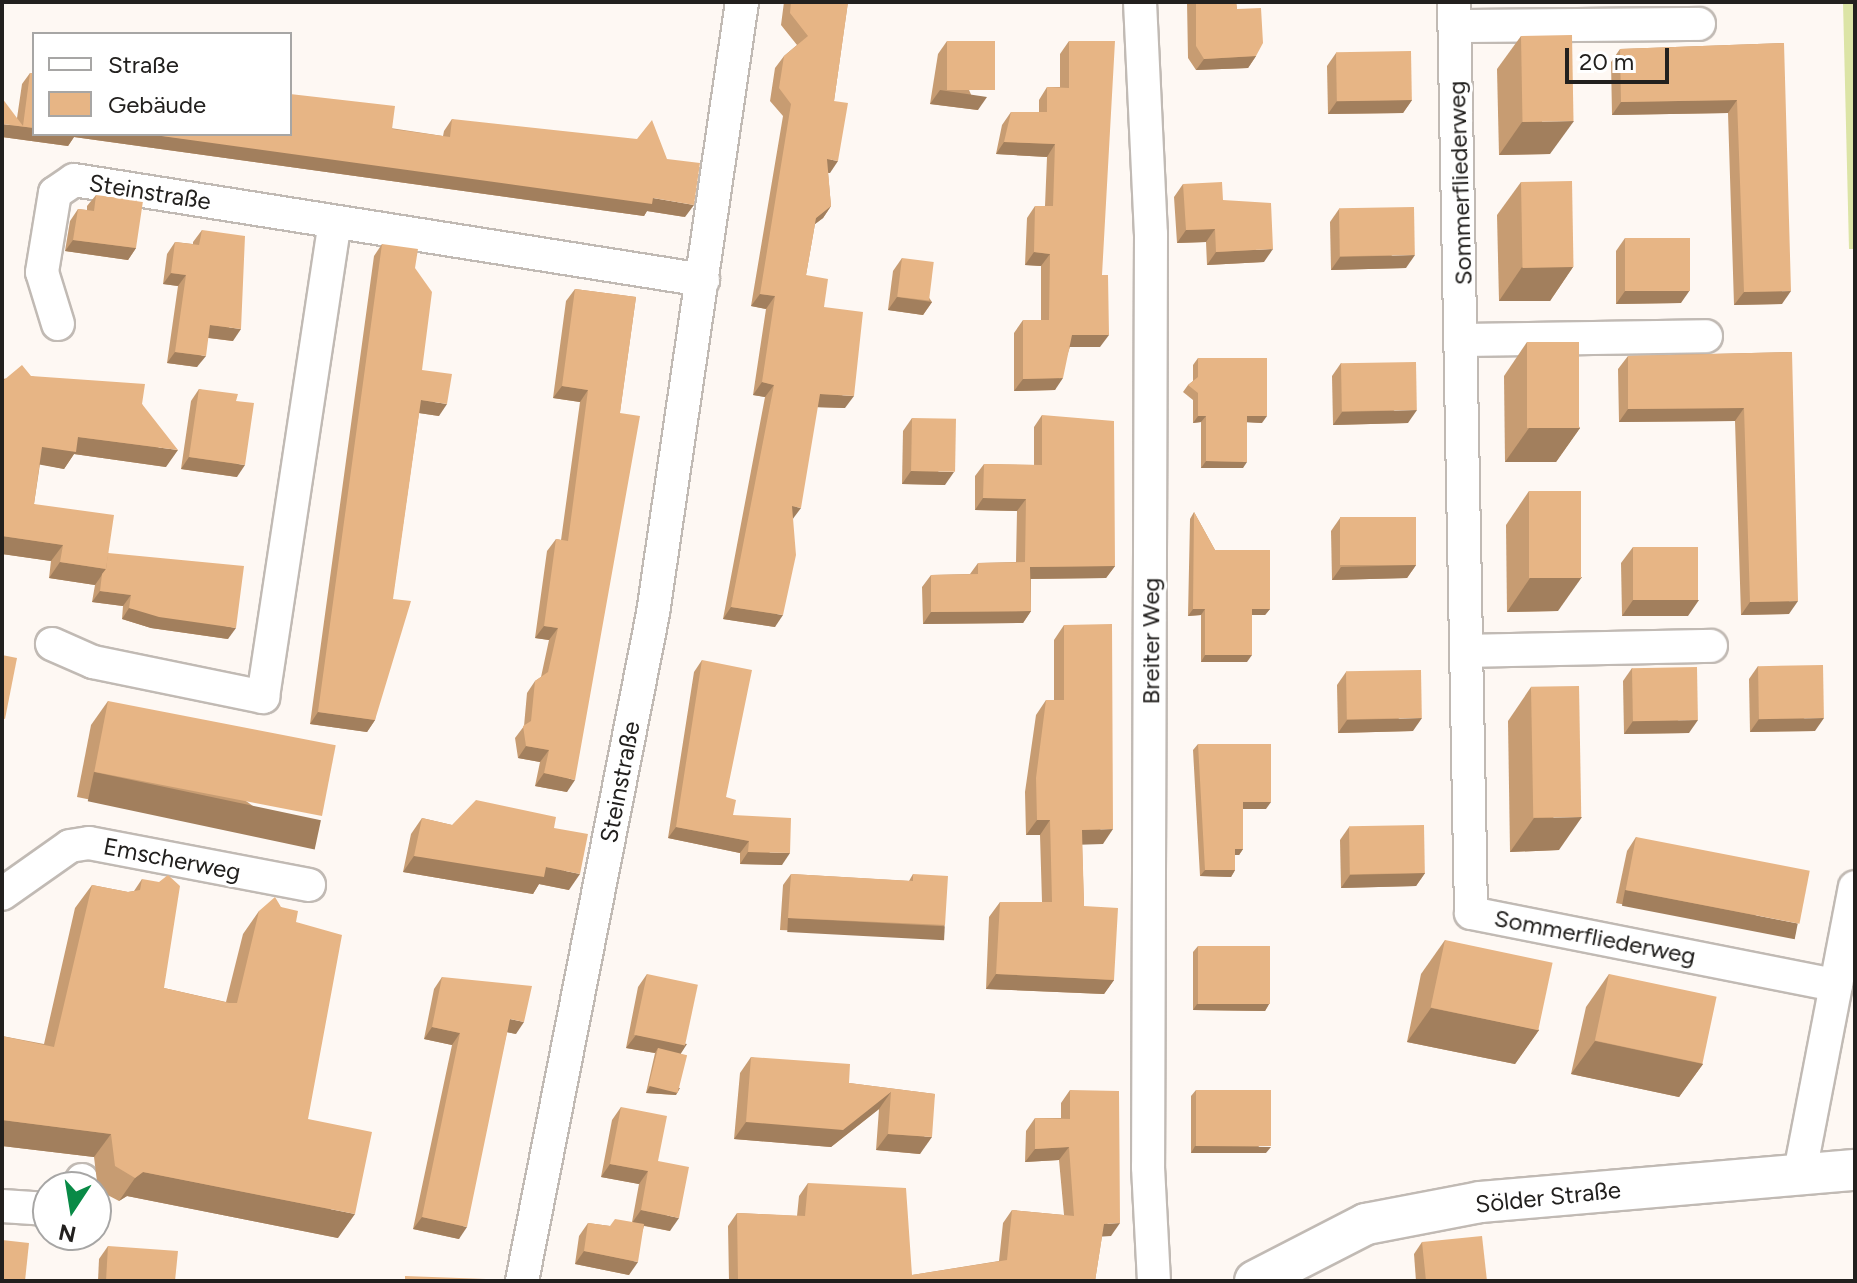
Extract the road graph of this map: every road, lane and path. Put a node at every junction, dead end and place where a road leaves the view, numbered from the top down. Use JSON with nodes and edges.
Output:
{"nodes":[{"id":1,"x":742,"y":2,"type":"edge"},
{"id":2,"x":1140,"y":2,"type":"edge"},
{"id":3,"x":1455,"y":14,"type":"edge"},
{"id":4,"x":1699,"y":24,"type":"dead end"},
{"id":5,"x":334,"y":225,"type":"junction"},
{"id":6,"x":703,"y":280,"type":"junction"},
{"id":7,"x":58,"y":324,"type":"dead end"},
{"id":8,"x":1706,"y":336,"type":"dead end"},
{"id":9,"x":1464,"y":340,"type":"junction"},
{"id":10,"x":52,"y":644,"type":"dead end"},
{"id":11,"x":1711,"y":646,"type":"dead end"},
{"id":12,"x":1467,"y":651,"type":"junction"},
{"id":13,"x":309,"y":885,"type":"dead end"},
{"id":14,"x":1855,"y":887,"type":"edge"},
{"id":15,"x":2,"y":894,"type":"edge"},
{"id":16,"x":1850,"y":938,"type":"edge"},
{"id":17,"x":1836,"y":985,"type":"junction"},
{"id":18,"x":1855,"y":1170,"type":"edge"},
{"id":19,"x":1800,"y":1172,"type":"junction"},
{"id":20,"x":2,"y":1206,"type":"edge"},
{"id":21,"x":32,"y":1208,"type":"edge"},
{"id":22,"x":522,"y":1281,"type":"edge"},
{"id":23,"x":1154,"y":1281,"type":"edge"},
{"id":24,"x":1255,"y":1281,"type":"edge"}],
"edges":[{"from":1,"to":6,"type":"street","name":"Steinstraße"},
{"from":2,"to":23,"type":"street","name":"Breiter Weg"},
{"from":3,"to":4,"type":"street","name":"Sommerfliederweg"},
{"from":3,"to":9,"type":"street","name":"Sommerfliederweg"},
{"from":5,"to":6,"type":"street","name":"Steinstraße"},
{"from":5,"to":7,"type":"street","name":"Steinstraße"},
{"from":5,"to":10,"type":"street"},
{"from":6,"to":22,"type":"street","name":"Steinstraße"},
{"from":8,"to":9,"type":"street"},
{"from":9,"to":12,"type":"street","name":"Sommerfliederweg"},
{"from":11,"to":12,"type":"street"},
{"from":12,"to":17,"type":"street","name":"Sommerfliederweg"},
{"from":13,"to":15,"type":"street","name":"Emscherweg"},
{"from":14,"to":16,"type":"street"},
{"from":16,"to":17,"type":"street"},
{"from":17,"to":19,"type":"street"},
{"from":18,"to":19,"type":"street","name":"Sölder Straße"},
{"from":19,"to":24,"type":"street","name":"Sölder Straße"},
{"from":20,"to":21,"type":"street"}]}
